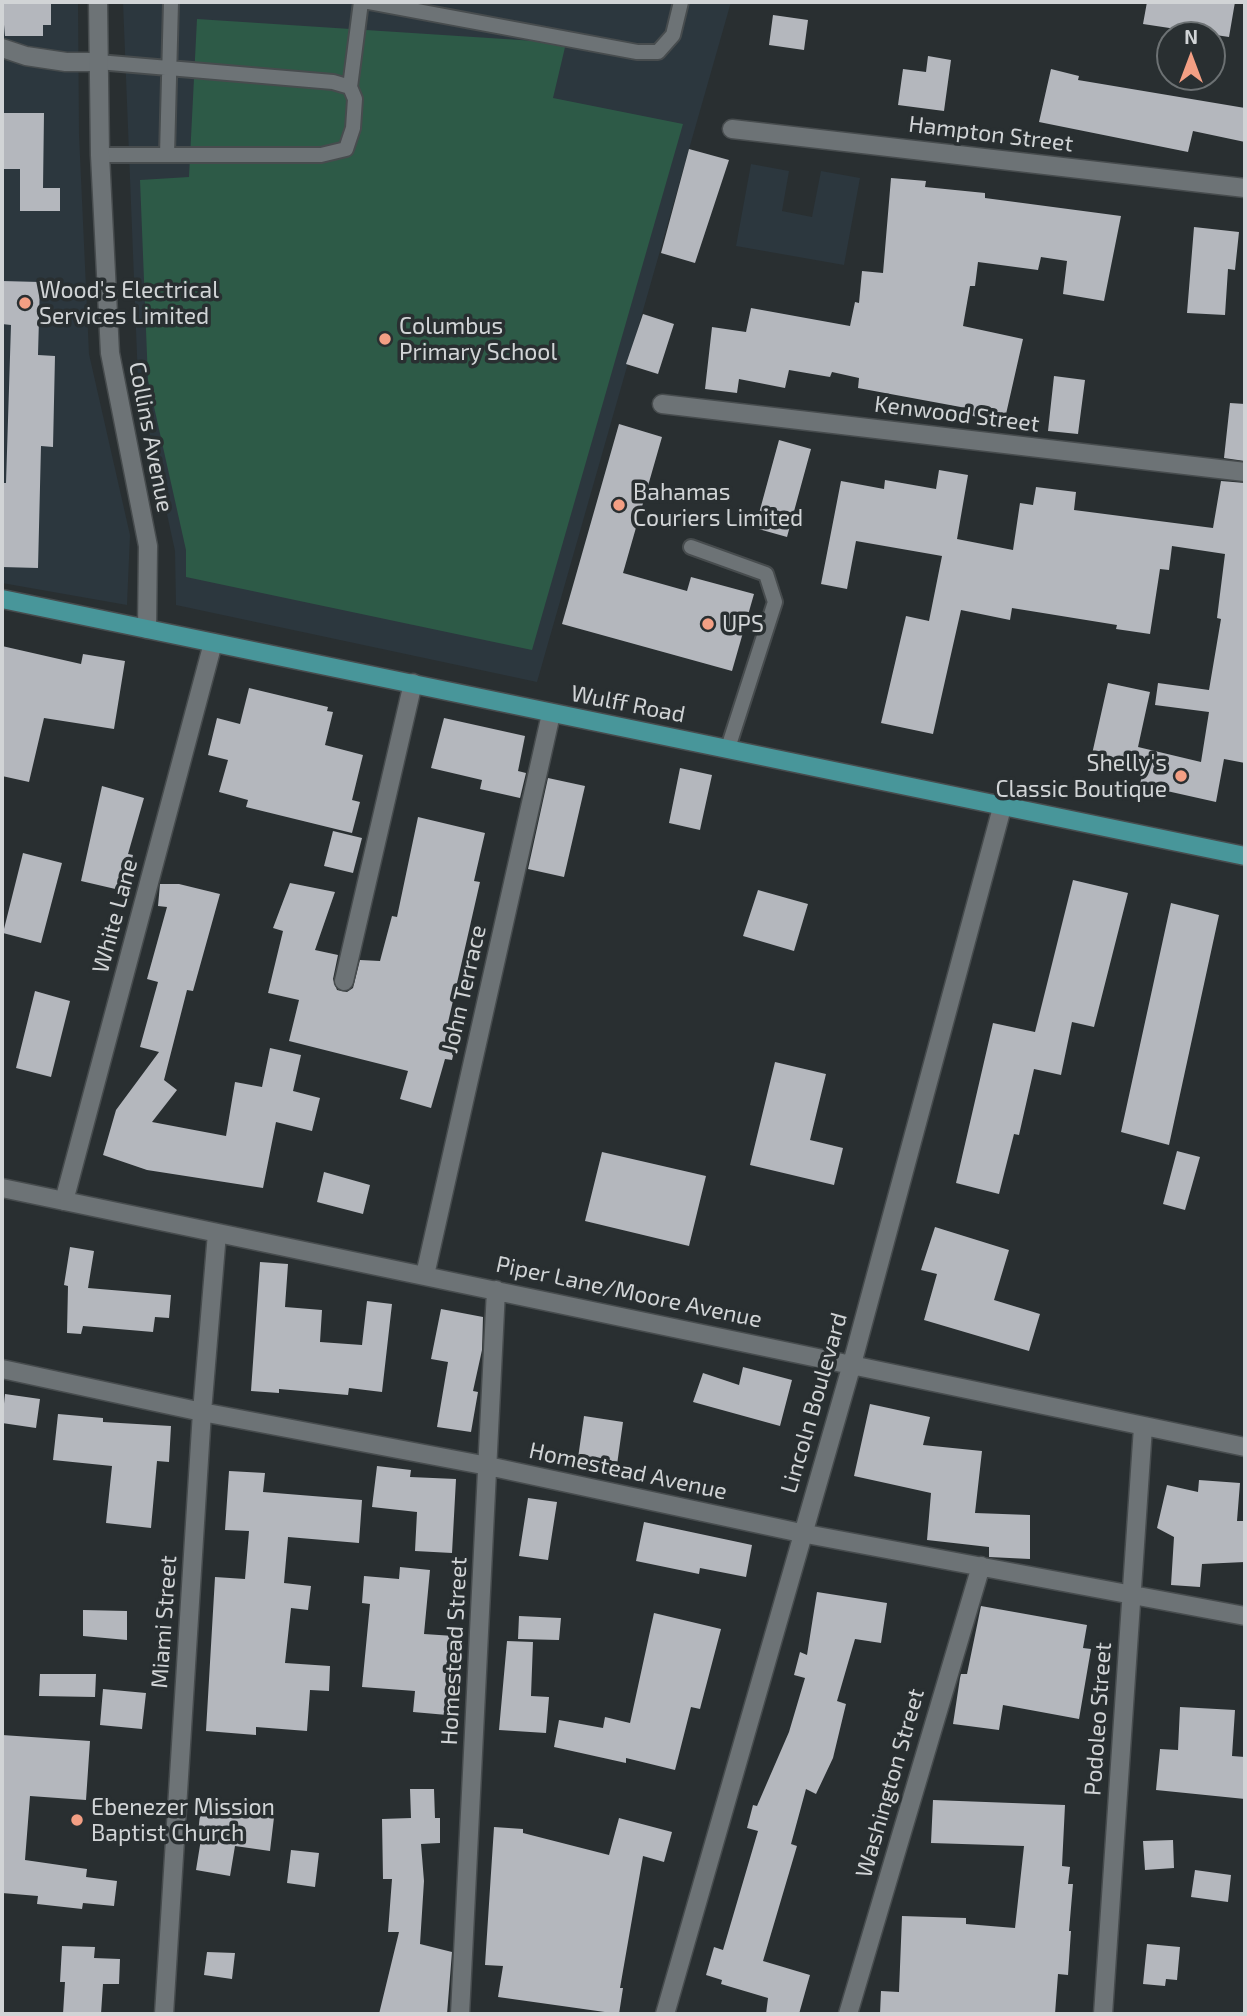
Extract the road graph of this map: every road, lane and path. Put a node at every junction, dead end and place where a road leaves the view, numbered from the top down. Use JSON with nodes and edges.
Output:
{"nodes":[{"id":1,"x":98,"y":2,"type":"edge"},
{"id":2,"x":171,"y":2,"type":"edge"},
{"id":3,"x":361,"y":2,"type":"edge"},
{"id":4,"x":369,"y":2,"type":"edge"},
{"id":5,"x":681,"y":2,"type":"edge"},
{"id":6,"x":2,"y":48,"type":"edge"},
{"id":7,"x":98,"y":62,"type":"junction"},
{"id":8,"x":169,"y":68,"type":"junction"},
{"id":9,"x":350,"y":87,"type":"junction"},
{"id":10,"x":732,"y":129,"type":"dead end"},
{"id":11,"x":100,"y":155,"type":"junction"},
{"id":12,"x":167,"y":155,"type":"junction"},
{"id":13,"x":1245,"y":188,"type":"edge"},
{"id":14,"x":662,"y":404,"type":"dead end"},
{"id":15,"x":1245,"y":472,"type":"edge"},
{"id":16,"x":691,"y":547,"type":"dead end"},
{"id":17,"x":2,"y":599,"type":"edge"},
{"id":18,"x":147,"y":629,"type":"junction"},
{"id":19,"x":213,"y":643,"type":"junction"},
{"id":20,"x":414,"y":683,"type":"junction"},
{"id":21,"x":551,"y":714,"type":"junction"},
{"id":22,"x":728,"y":748,"type":"junction"},
{"id":23,"x":1003,"y":804,"type":"junction"},
{"id":24,"x":1245,"y":856,"type":"edge"},
{"id":25,"x":344,"y":981,"type":"dead end"},
{"id":26,"x":2,"y":1188,"type":"edge"},
{"id":27,"x":64,"y":1201,"type":"junction"},
{"id":28,"x":217,"y":1233,"type":"junction"},
{"id":29,"x":425,"y":1275,"type":"junction"},
{"id":30,"x":496,"y":1290,"type":"junction"},
{"id":31,"x":852,"y":1364,"type":"junction"},
{"id":32,"x":2,"y":1369,"type":"edge"},
{"id":33,"x":202,"y":1412,"type":"junction"},
{"id":34,"x":1143,"y":1427,"type":"junction"},
{"id":35,"x":1245,"y":1447,"type":"edge"},
{"id":36,"x":488,"y":1466,"type":"junction"},
{"id":37,"x":801,"y":1533,"type":"junction"},
{"id":38,"x":981,"y":1566,"type":"junction"},
{"id":39,"x":1131,"y":1595,"type":"junction"},
{"id":40,"x":1245,"y":1616,"type":"edge"},
{"id":41,"x":164,"y":2014,"type":"edge"},
{"id":42,"x":460,"y":2014,"type":"edge"},
{"id":43,"x":665,"y":2014,"type":"edge"},
{"id":44,"x":848,"y":2014,"type":"edge"},
{"id":45,"x":1103,"y":2014,"type":"edge"}],
"edges":[{"from":1,"to":7,"type":"street","name":"Collins Avenue"},
{"from":2,"to":8,"type":"lane"},
{"from":3,"to":9,"type":"lane"},
{"from":4,"to":5,"type":"lane"},
{"from":6,"to":7,"type":"street"},
{"from":7,"to":8,"type":"lane"},
{"from":7,"to":11,"type":"street","name":"Collins Avenue"},
{"from":8,"to":9,"type":"lane"},
{"from":8,"to":12,"type":"lane"},
{"from":9,"to":12,"type":"lane"},
{"from":10,"to":13,"type":"street","name":"Hampton Street"},
{"from":11,"to":12,"type":"lane"},
{"from":11,"to":18,"type":"street","name":"Collins Avenue"},
{"from":14,"to":15,"type":"street","name":"Kenwood Street"},
{"from":16,"to":22,"type":"lane"},
{"from":17,"to":18,"type":"main road","name":"Wulff Road"},
{"from":18,"to":19,"type":"main road","name":"Wulff Road"},
{"from":19,"to":20,"type":"main road","name":"Wulff Road"},
{"from":19,"to":27,"type":"street","name":"White Lane"},
{"from":20,"to":21,"type":"main road","name":"Wulff Road"},
{"from":20,"to":25,"type":"street"},
{"from":21,"to":22,"type":"main road","name":"Wulff Road"},
{"from":21,"to":29,"type":"street","name":"John Terrace"},
{"from":22,"to":23,"type":"main road","name":"Wulff Road"},
{"from":23,"to":24,"type":"main road","name":"Wulff Road"},
{"from":23,"to":31,"type":"street","name":"Lincoln Boulevard"},
{"from":26,"to":27,"type":"street","name":"Piper Lane/Moore Avenue"},
{"from":27,"to":28,"type":"street","name":"Piper Lane/Moore Avenue"},
{"from":28,"to":29,"type":"street","name":"Piper Lane/Moore Avenue"},
{"from":28,"to":33,"type":"street","name":"Miami Street"},
{"from":29,"to":30,"type":"street","name":"Piper Lane/Moore Avenue"},
{"from":30,"to":31,"type":"street","name":"Piper Lane/Moore Avenue"},
{"from":30,"to":36,"type":"street","name":"Homestead Street"},
{"from":31,"to":34,"type":"street","name":"Piper Lane/Moore Avenue"},
{"from":31,"to":37,"type":"street","name":"Lincoln Boulevard"},
{"from":32,"to":33,"type":"street","name":"Homestead Avenue"},
{"from":33,"to":36,"type":"street","name":"Homestead Avenue"},
{"from":33,"to":41,"type":"street","name":"Miami Street"},
{"from":34,"to":35,"type":"street","name":"Piper Lane/Moore Avenue"},
{"from":34,"to":39,"type":"street","name":"Podoleo Street"},
{"from":36,"to":37,"type":"street","name":"Homestead Avenue"},
{"from":36,"to":42,"type":"street","name":"Homestead Street"},
{"from":37,"to":38,"type":"street","name":"Homestead Avenue"},
{"from":37,"to":43,"type":"street","name":"Lincoln Boulevard"},
{"from":38,"to":39,"type":"street","name":"Homestead Avenue"},
{"from":38,"to":44,"type":"street","name":"Washington Street"},
{"from":39,"to":40,"type":"street","name":"Homestead Avenue"},
{"from":39,"to":45,"type":"street","name":"Podoleo Street"}]}
